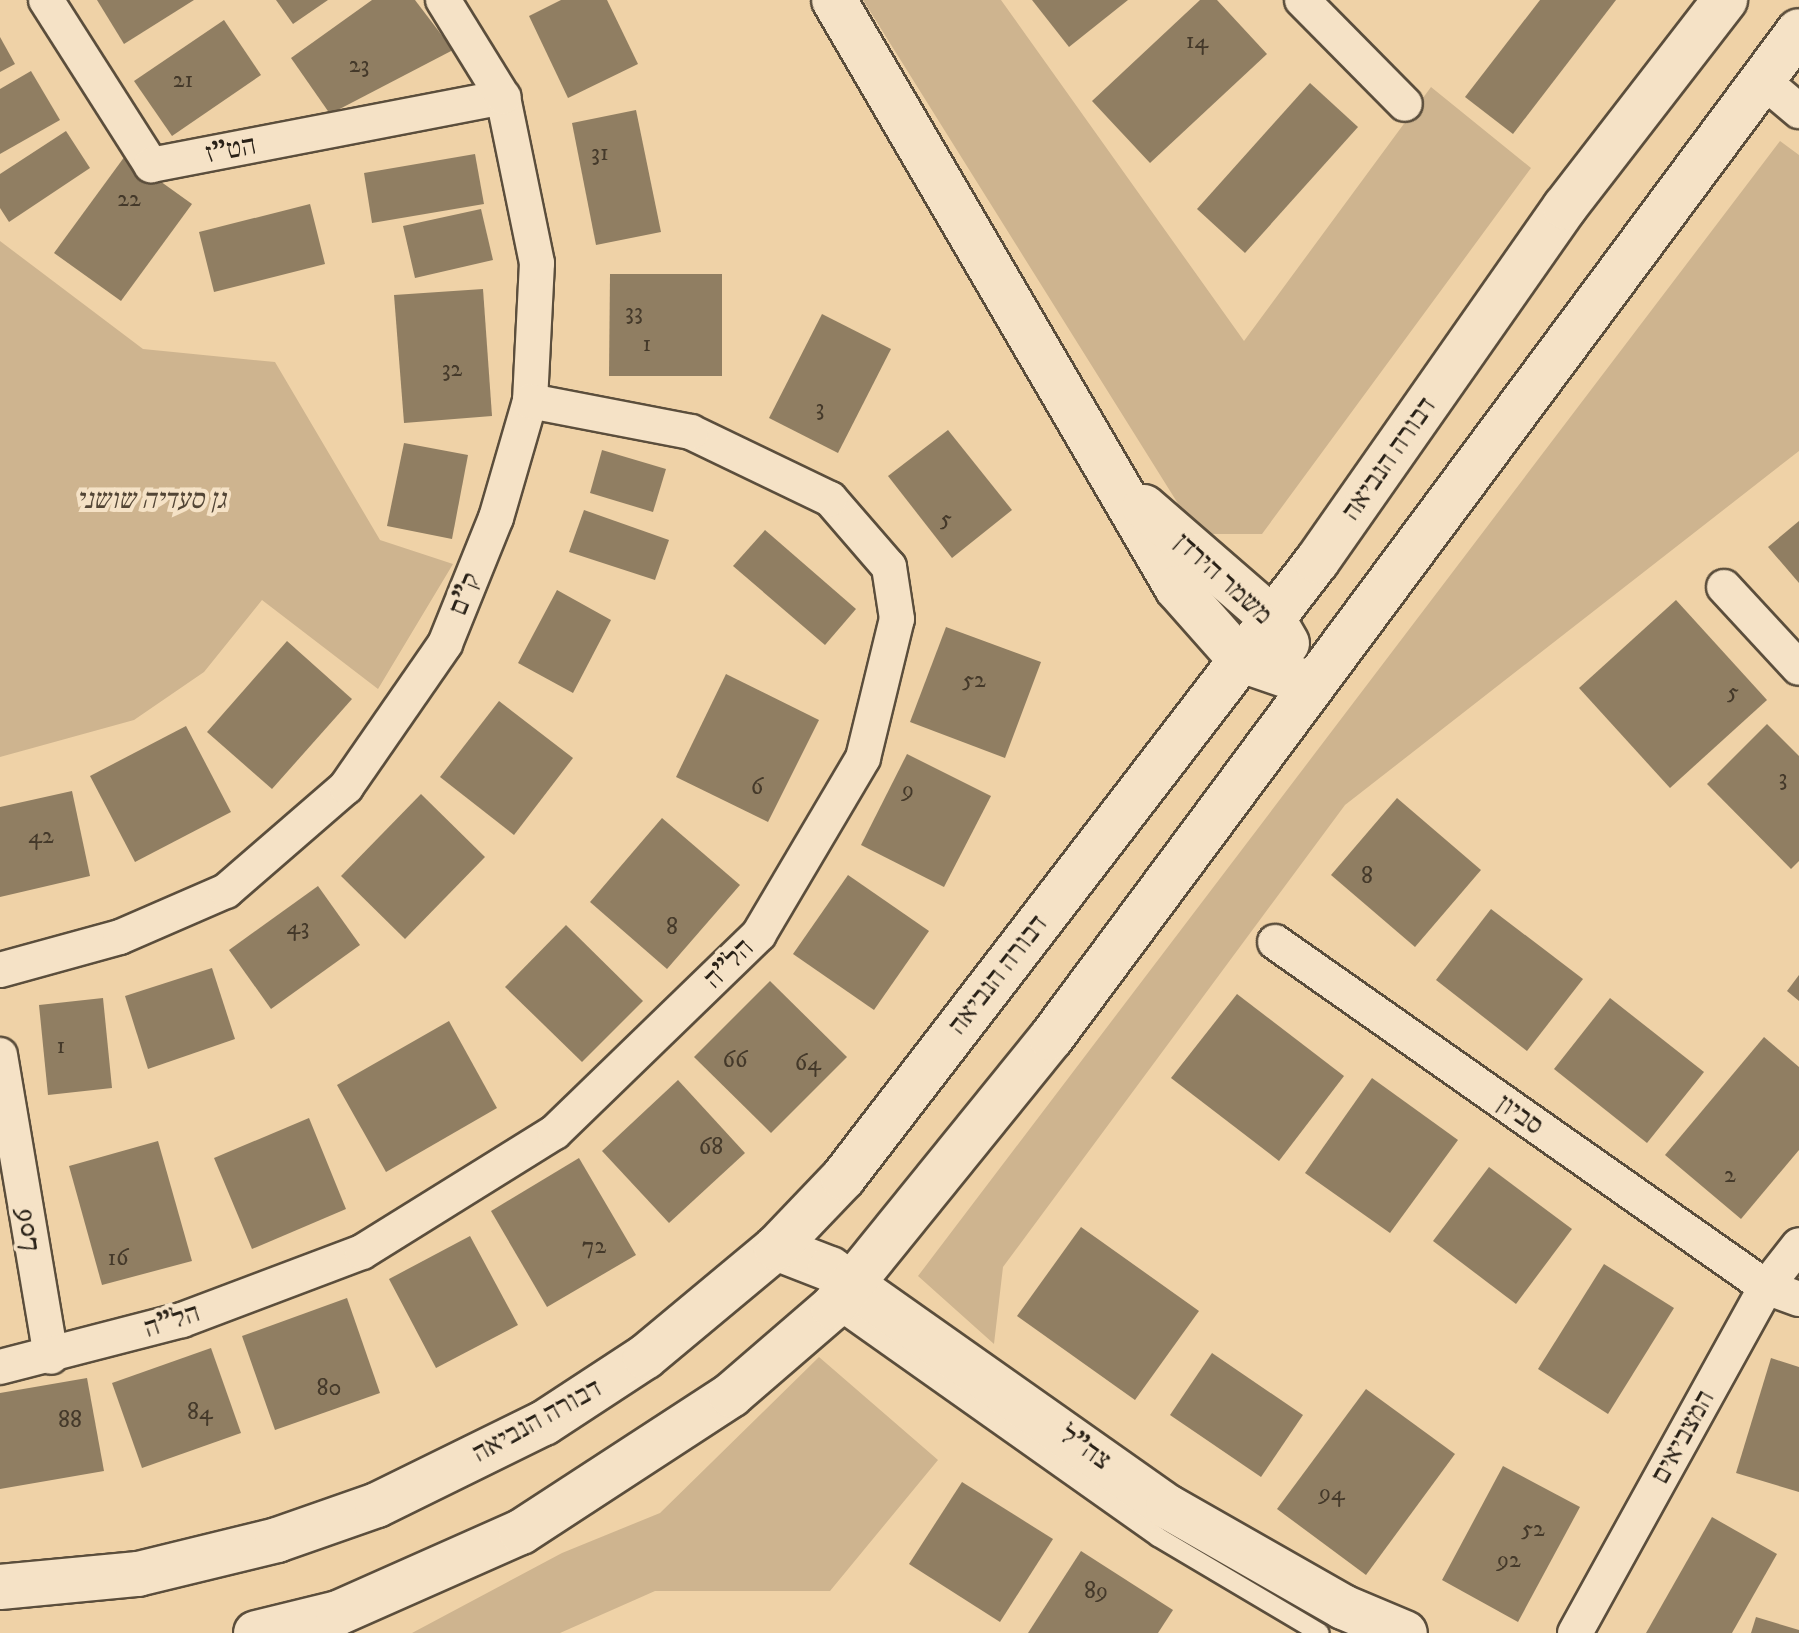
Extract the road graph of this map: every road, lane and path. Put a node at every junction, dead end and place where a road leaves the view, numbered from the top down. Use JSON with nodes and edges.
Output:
{"nodes":[{"id":1,"x":46,"y":0,"type":"edge"},
{"id":2,"x":443,"y":0,"type":"edge"},
{"id":3,"x":834,"y":0,"type":"edge"},
{"id":4,"x":1302,"y":0,"type":"edge"},
{"id":5,"x":1725,"y":0,"type":"edge"},
{"id":6,"x":1799,"y":31,"type":"edge"},
{"id":7,"x":1761,"y":79,"type":"junction"},
{"id":8,"x":503,"y":97,"type":"junction"},
{"id":9,"x":1405,"y":104,"type":"dead end"},
{"id":10,"x":1799,"y":111,"type":"edge"},
{"id":11,"x":530,"y":401,"type":"junction"},
{"id":12,"x":1114,"y":471,"type":"junction"},
{"id":13,"x":1724,"y":587,"type":"dead end"},
{"id":14,"x":1273,"y":619,"type":"junction"},
{"id":15,"x":1241,"y":660,"type":"junction"},
{"id":16,"x":1799,"y":668,"type":"edge"},
{"id":17,"x":1311,"y":684,"type":"junction"},
{"id":18,"x":1275,"y":942,"type":"dead end"},
{"id":19,"x":0,"y":970,"type":"edge"},
{"id":20,"x":0,"y":1055,"type":"edge"},
{"id":21,"x":1799,"y":1245,"type":"edge"},
{"id":22,"x":776,"y":1248,"type":"junction"},
{"id":23,"x":1766,"y":1287,"type":"junction"},
{"id":24,"x":843,"y":1296,"type":"junction"},
{"id":25,"x":1799,"y":1299,"type":"edge"},
{"id":26,"x":51,"y":1357,"type":"junction"},
{"id":27,"x":0,"y":1367,"type":"edge"},
{"id":28,"x":0,"y":1587,"type":"edge"},
{"id":29,"x":256,"y":1633,"type":"edge"},
{"id":30,"x":1320,"y":1633,"type":"edge"},
{"id":31,"x":1405,"y":1633,"type":"edge"},
{"id":32,"x":1575,"y":1633,"type":"edge"}],
"edges":[{"from":1,"to":8,"type":"street","name":"הט\"ז"},
{"from":2,"to":8,"type":"street","name":"ק\"ם"},
{"from":3,"to":12,"type":"street","name":"משמר הירדן"},
{"from":4,"to":9,"type":"street"},
{"from":5,"to":14,"type":"street","name":"דבורה הנביאה"},
{"from":6,"to":7,"type":"street"},
{"from":7,"to":10,"type":"street"},
{"from":7,"to":17,"type":"street"},
{"from":8,"to":11,"type":"street","name":"ק\"ם"},
{"from":11,"to":19,"type":"street","name":"ק\"ם"},
{"from":11,"to":26,"type":"street","name":"הל\"ה"},
{"from":12,"to":14,"type":"street","name":"משמר הירדן"},
{"from":12,"to":15,"type":"street","name":"משמר הירדן"},
{"from":13,"to":16,"type":"street"},
{"from":14,"to":15,"type":"street","name":"דבורה הנביאה"},
{"from":14,"to":17,"type":"street","name":"משמר הירדן"},
{"from":15,"to":17,"type":"street","name":"משמר הירדן"},
{"from":15,"to":22,"type":"street","name":"דבורה הנביאה"},
{"from":17,"to":24,"type":"street"},
{"from":18,"to":23,"type":"street","name":"סביון"},
{"from":20,"to":26,"type":"street","name":"907"},
{"from":21,"to":23,"type":"street","name":"המצביאים"},
{"from":22,"to":24,"type":"street","name":"צה\"ל"},
{"from":22,"to":28,"type":"street","name":"דבורה הנביאה"},
{"from":23,"to":25,"type":"street","name":"סביון"},
{"from":23,"to":32,"type":"street","name":"המצביאים"},
{"from":24,"to":29,"type":"street"},
{"from":24,"to":30,"type":"lane","name":"צה\"ל"},
{"from":24,"to":31,"type":"street","name":"צה\"ל"},
{"from":26,"to":27,"type":"street","name":"הל\"ה"}]}
